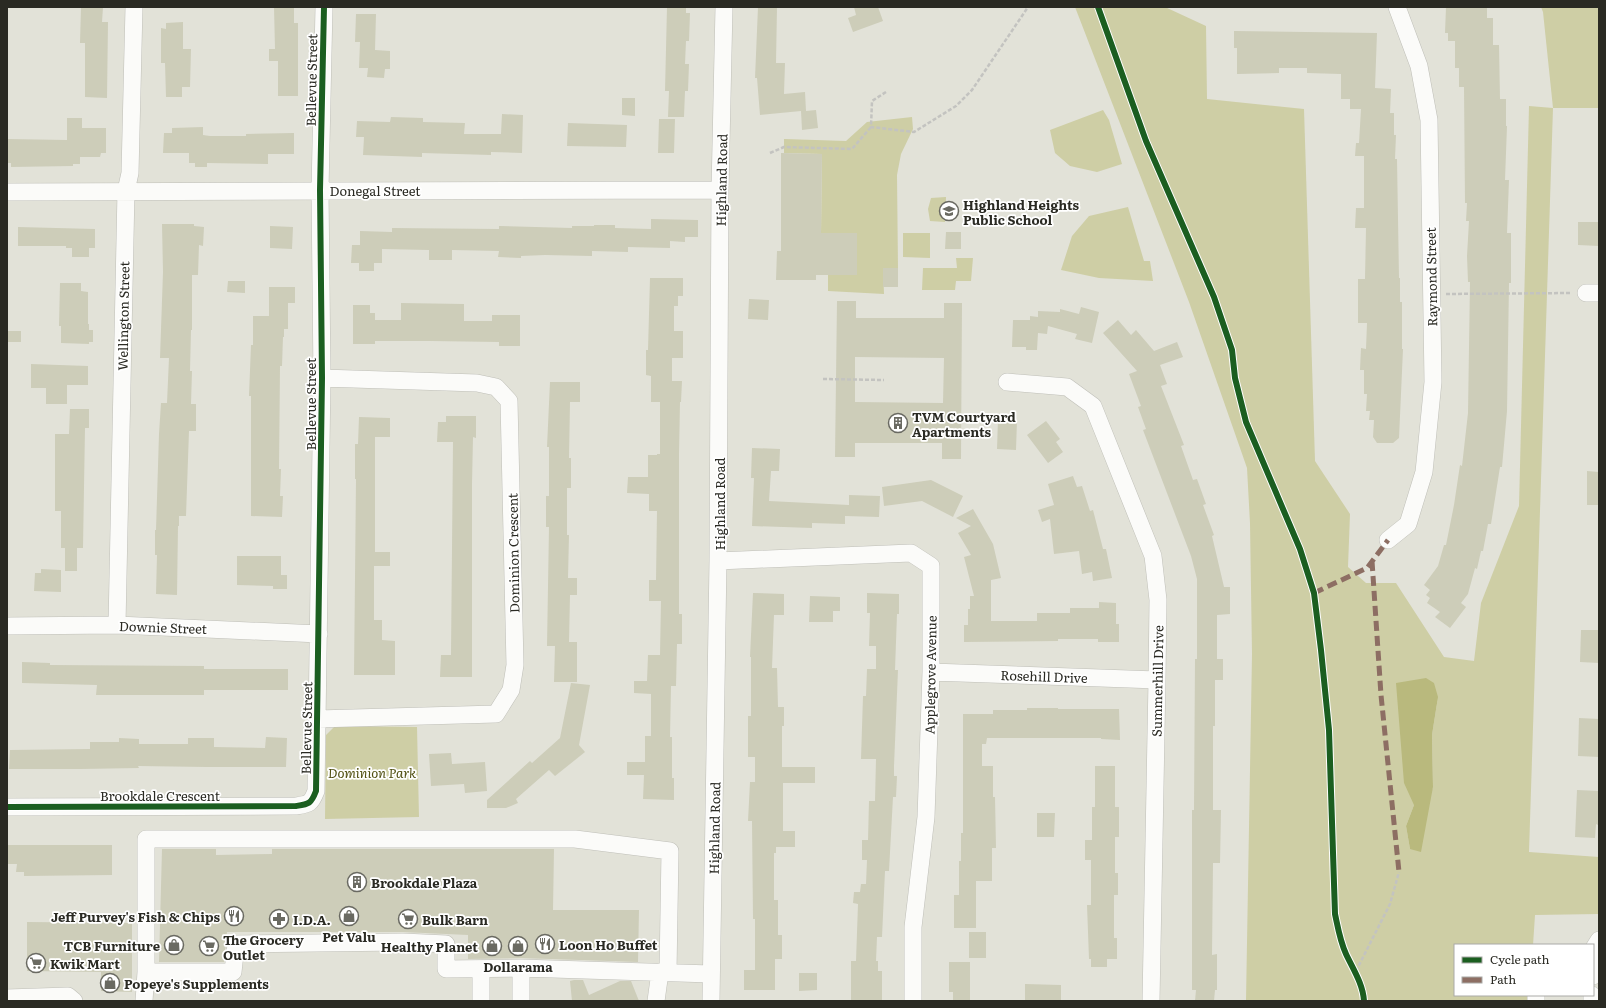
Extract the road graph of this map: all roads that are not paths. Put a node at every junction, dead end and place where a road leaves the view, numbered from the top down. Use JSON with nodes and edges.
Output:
{"nodes":[{"id":1,"x":134,"y":7,"type":"edge"},
{"id":2,"x":324,"y":7,"type":"edge"},
{"id":3,"x":724,"y":7,"type":"edge"},
{"id":4,"x":1397,"y":7,"type":"edge"},
{"id":5,"x":320,"y":190,"type":"junction"},
{"id":6,"x":720,"y":190,"type":"junction"},
{"id":7,"x":126,"y":191,"type":"junction"},
{"id":8,"x":7,"y":192,"type":"edge"},
{"id":9,"x":322,"y":378,"type":"junction"},
{"id":10,"x":1007,"y":382,"type":"dead end"},
{"id":11,"x":1388,"y":540,"type":"dead end"},
{"id":12,"x":718,"y":562,"type":"junction"},
{"id":13,"x":117,"y":625,"type":"junction"},
{"id":14,"x":7,"y":626,"type":"edge"},
{"id":15,"x":319,"y":634,"type":"junction"},
{"id":16,"x":931,"y":672,"type":"junction"},
{"id":17,"x":1157,"y":680,"type":"junction"},
{"id":18,"x":317,"y":719,"type":"junction"},
{"id":19,"x":312,"y":801,"type":"joint"},
{"id":20,"x":7,"y":807,"type":"edge"},
{"id":21,"x":1595,"y":946,"type":"edge"},
{"id":22,"x":1594,"y":961,"type":"edge"},
{"id":23,"x":521,"y":968,"type":"junction"},
{"id":24,"x":481,"y":969,"type":"junction"},
{"id":25,"x":146,"y":972,"type":"junction"},
{"id":26,"x":664,"y":972,"type":"junction"},
{"id":27,"x":711,"y":974,"type":"junction"},
{"id":28,"x":7,"y":998,"type":"edge"},
{"id":29,"x":74,"y":1001,"type":"edge"},
{"id":30,"x":144,"y":1001,"type":"edge"},
{"id":31,"x":481,"y":1001,"type":"edge"},
{"id":32,"x":521,"y":1001,"type":"edge"},
{"id":33,"x":656,"y":1001,"type":"edge"},
{"id":34,"x":711,"y":1001,"type":"edge"},
{"id":35,"x":912,"y":1001,"type":"edge"},
{"id":36,"x":1150,"y":1001,"type":"edge"}],
"edges":[{"from":1,"to":7,"type":"street","name":"Wellington Street"},
{"from":2,"to":5,"type":"street","name":"Bellevue Street"},
{"from":3,"to":6,"type":"street","name":"Highland Road"},
{"from":4,"to":11,"type":"street","name":"Raymond Street"},
{"from":5,"to":6,"type":"street","name":"Donegal Street"},
{"from":5,"to":7,"type":"street","name":"Donegal Street"},
{"from":5,"to":9,"type":"street","name":"Bellevue Street"},
{"from":6,"to":12,"type":"street","name":"Highland Road"},
{"from":7,"to":8,"type":"street","name":"Donegal Street"},
{"from":7,"to":13,"type":"street","name":"Wellington Street"},
{"from":9,"to":15,"type":"street","name":"Bellevue Street"},
{"from":9,"to":18,"type":"street","name":"Dominion Crescent"},
{"from":10,"to":17,"type":"street","name":"Summerhill Drive"},
{"from":12,"to":16,"type":"street","name":"Applegrove Avenue"},
{"from":12,"to":27,"type":"street","name":"Highland Road"},
{"from":13,"to":14,"type":"street","name":"Downie Street"},
{"from":13,"to":15,"type":"street","name":"Downie Street"},
{"from":15,"to":18,"type":"street","name":"Bellevue Street"},
{"from":16,"to":17,"type":"street","name":"Rosehill Drive"},
{"from":16,"to":35,"type":"street","name":"Applegrove Avenue"},
{"from":17,"to":36,"type":"street","name":"Summerhill Drive"},
{"from":18,"to":19,"type":"street","name":"Bellevue Street"},
{"from":19,"to":20,"type":"street","name":"Brookdale Crescent"},
{"from":21,"to":22,"type":"street"},
{"from":23,"to":24,"type":"street"},
{"from":23,"to":26,"type":"street"},
{"from":23,"to":32,"type":"street"},
{"from":24,"to":25,"type":"street"},
{"from":24,"to":31,"type":"street"},
{"from":25,"to":26,"type":"street"},
{"from":25,"to":30,"type":"street"},
{"from":26,"to":27,"type":"street"},
{"from":26,"to":33,"type":"street"},
{"from":27,"to":34,"type":"street","name":"Highland Road"},
{"from":28,"to":29,"type":"street"}]}
